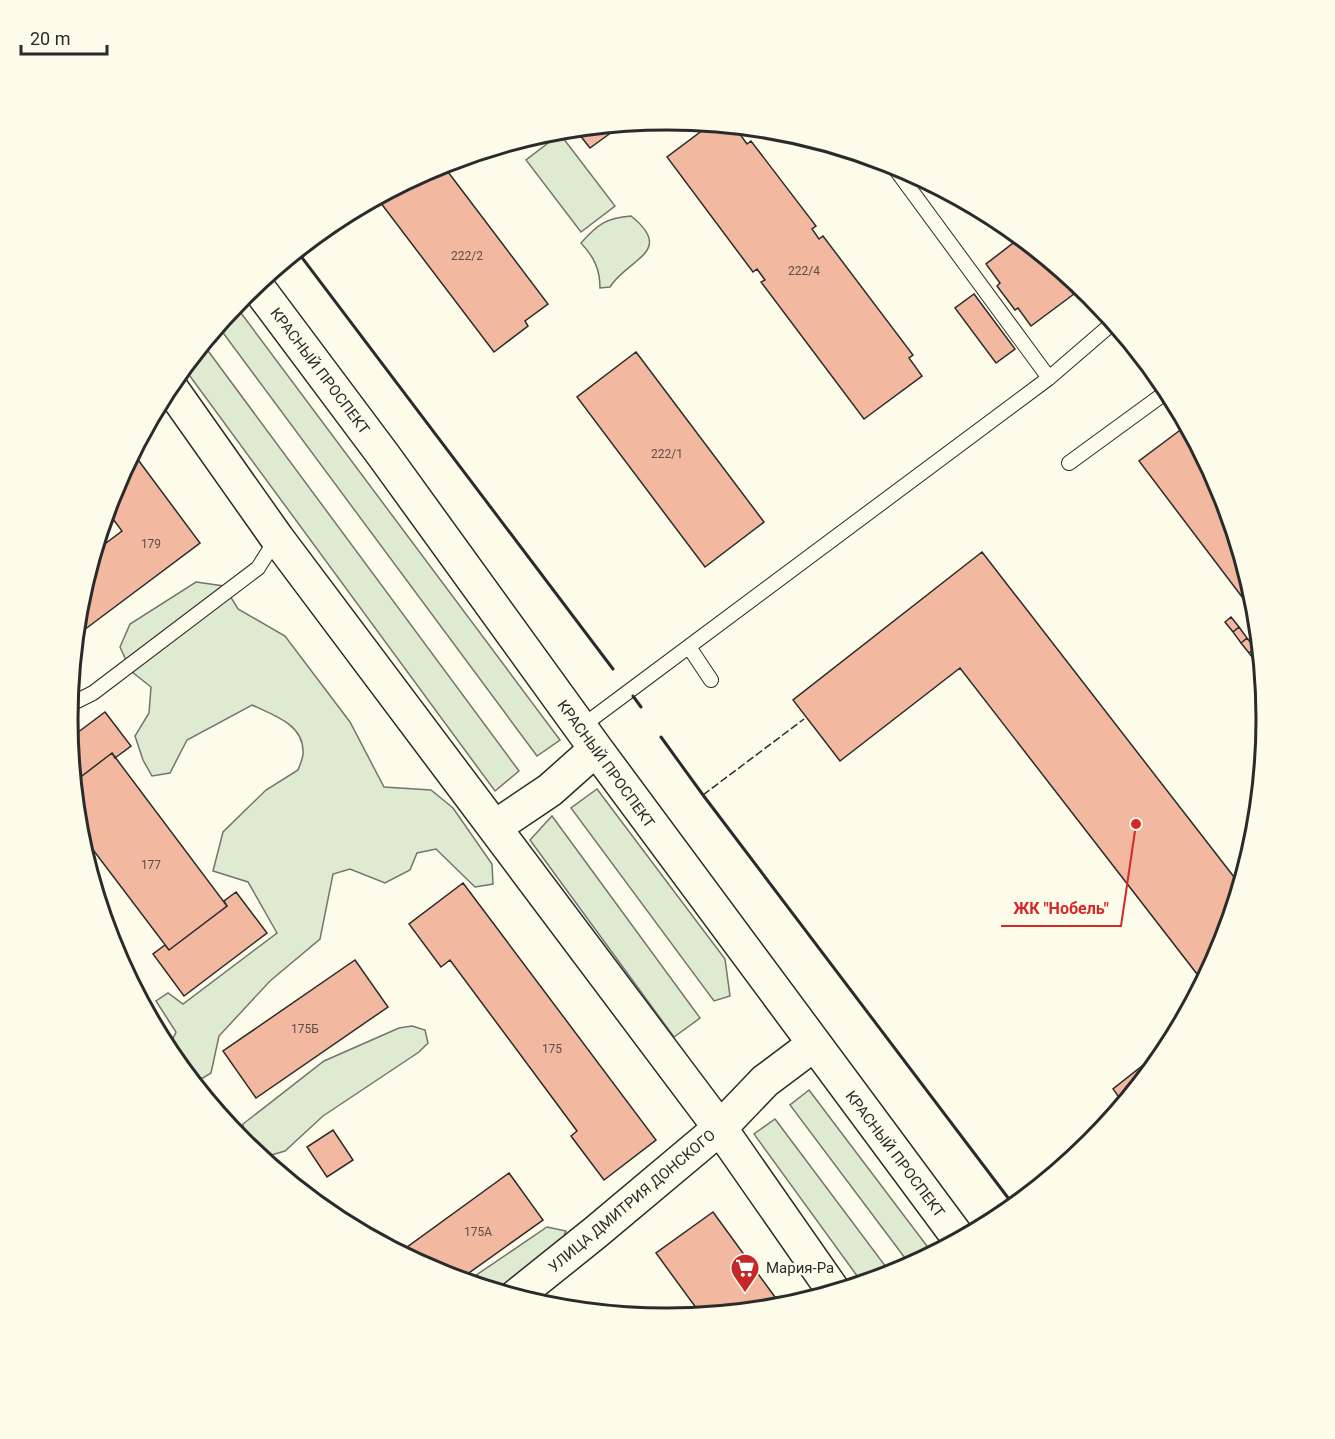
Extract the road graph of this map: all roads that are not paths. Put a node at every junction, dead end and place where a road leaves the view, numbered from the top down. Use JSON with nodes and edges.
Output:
{"nodes":[{"id":1,"x":902,"y":179,"type":"edge"},
{"id":2,"x":262,"y":293,"type":"edge"},
{"id":3,"x":1108,"y":327,"type":"edge"},
{"id":4,"x":1049,"y":378,"type":"junction"},
{"id":5,"x":176,"y":394,"type":"edge"},
{"id":6,"x":1160,"y":396,"type":"edge"},
{"id":7,"x":1069,"y":464,"type":"dead end"},
{"id":8,"x":277,"y":538,"type":"junction"},
{"id":9,"x":689,"y":647,"type":"junction"},
{"id":10,"x":711,"y":680,"type":"dead end"},
{"id":11,"x":79,"y":700,"type":"edge"},
{"id":12,"x":588,"y":739,"type":"junction"},
{"id":13,"x":495,"y":827,"type":"junction"},
{"id":14,"x":813,"y":1045,"type":"junction"},
{"id":15,"x":720,"y":1128,"type":"junction"},
{"id":16,"x":955,"y":1234,"type":"edge"},
{"id":17,"x":830,"y":1286,"type":"edge"},
{"id":18,"x":523,"y":1291,"type":"edge"}],
"edges":[{"from":1,"to":4,"type":"lane"},
{"from":2,"to":12,"type":"main road","name":"КРАСНЫЙ ПРОСПЕКТ"},
{"from":3,"to":4,"type":"lane"},
{"from":4,"to":9,"type":"lane"},
{"from":5,"to":8,"type":"main road"},
{"from":6,"to":7,"type":"lane"},
{"from":8,"to":11,"type":"lane"},
{"from":8,"to":13,"type":"main road"},
{"from":9,"to":10,"type":"lane"},
{"from":9,"to":12,"type":"lane"},
{"from":12,"to":13,"type":"main road"},
{"from":12,"to":14,"type":"main road","name":"КРАСНЫЙ ПРОСПЕКТ"},
{"from":13,"to":15,"type":"main road"},
{"from":14,"to":15,"type":"main road","name":"УЛИЦА ДМИТРИЯ ДОНСКОГО"},
{"from":14,"to":16,"type":"main road","name":"КРАСНЫЙ ПРОСПЕКТ"},
{"from":15,"to":17,"type":"main road"},
{"from":15,"to":18,"type":"main road","name":"УЛИЦА ДМИТРИЯ ДОНСКОГО"}]}
